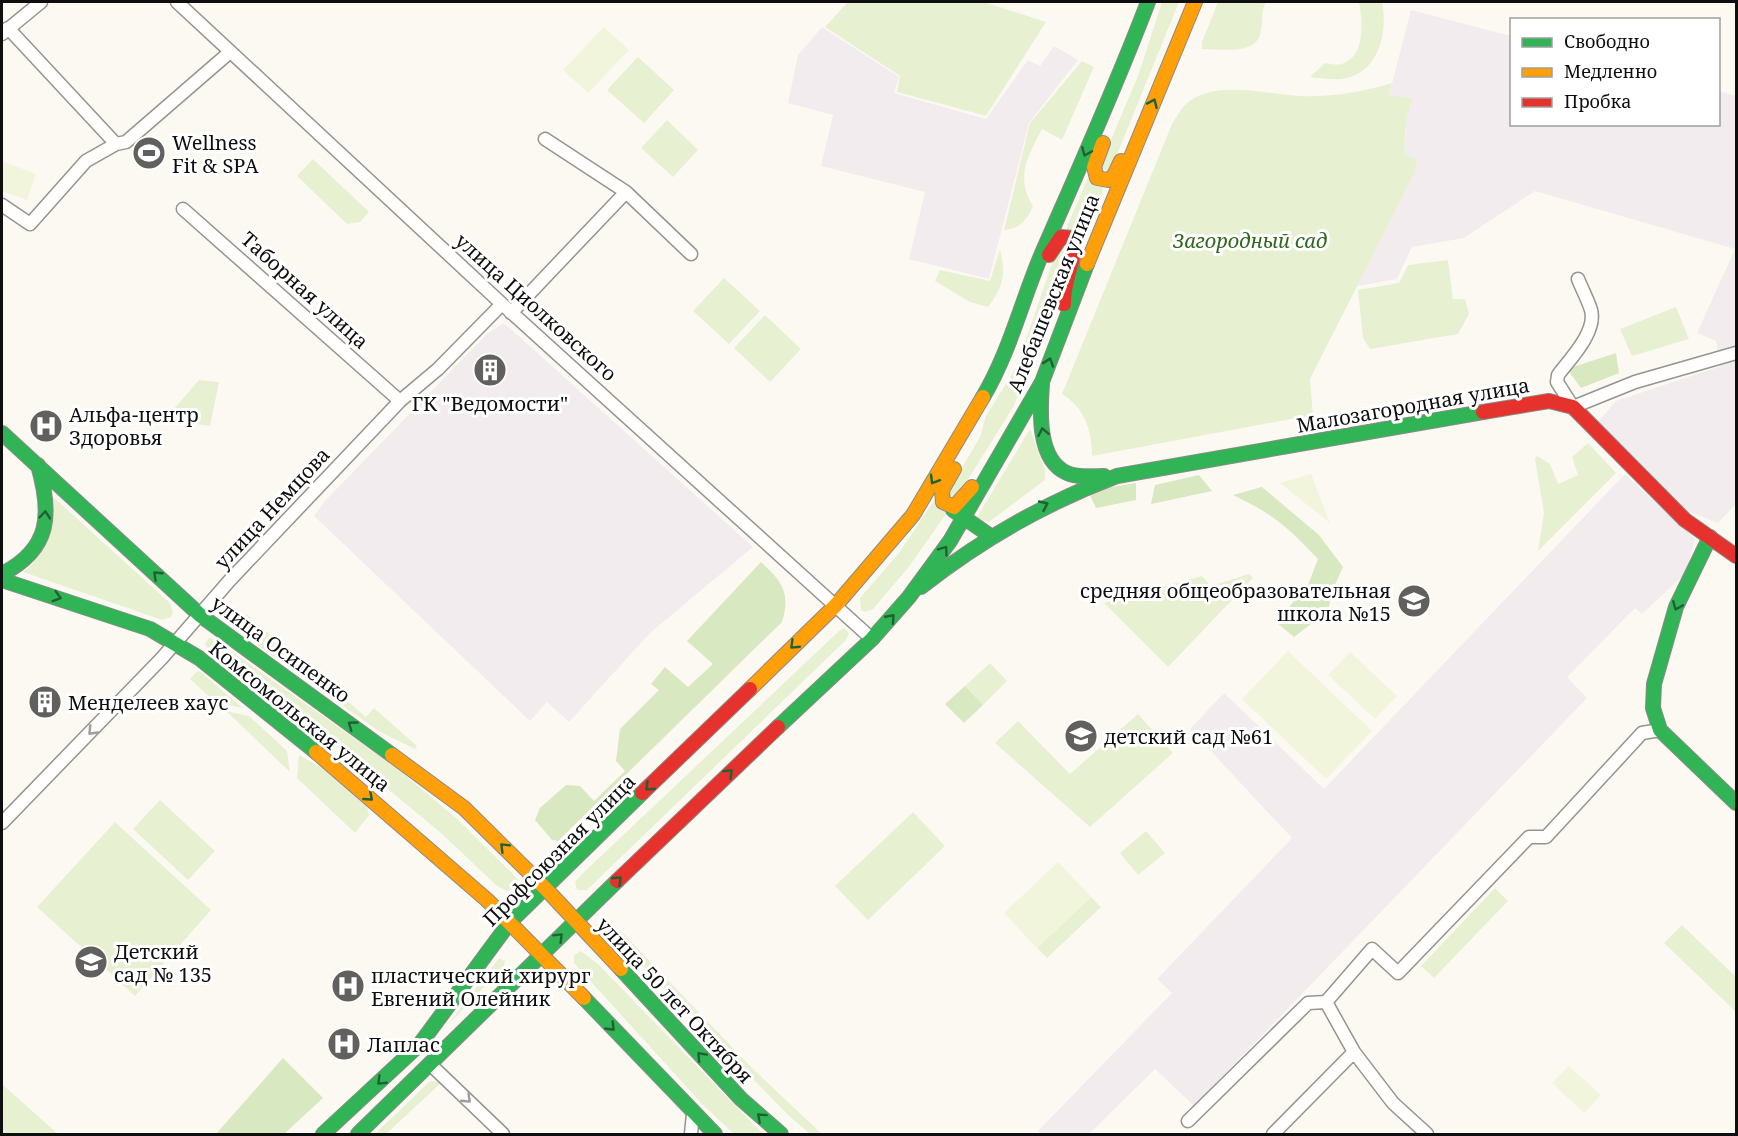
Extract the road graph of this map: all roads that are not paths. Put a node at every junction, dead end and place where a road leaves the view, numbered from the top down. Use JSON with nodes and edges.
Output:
{"nodes":[{"id":1,"x":41,"y":2,"type":"edge"},
{"id":2,"x":177,"y":2,"type":"edge"},
{"id":3,"x":1148,"y":2,"type":"edge"},
{"id":4,"x":1195,"y":2,"type":"edge"},
{"id":5,"x":5,"y":31,"type":"edge"},
{"id":6,"x":230,"y":52,"type":"junction"},
{"id":7,"x":1113,"y":88,"type":"junction"},
{"id":8,"x":545,"y":139,"type":"dead end"},
{"id":9,"x":1137,"y":139,"type":"junction"},
{"id":10,"x":116,"y":144,"type":"junction"},
{"id":11,"x":626,"y":192,"type":"junction"},
{"id":12,"x":2,"y":204,"type":"edge"},
{"id":13,"x":183,"y":209,"type":"dead end"},
{"id":14,"x":691,"y":254,"type":"dead end"},
{"id":15,"x":1040,"y":261,"type":"junction"},
{"id":16,"x":1578,"y":279,"type":"dead end"},
{"id":17,"x":507,"y":308,"type":"junction"},
{"id":18,"x":1065,"y":316,"type":"junction"},
{"id":19,"x":1737,"y":353,"type":"edge"},
{"id":20,"x":1042,"y":382,"type":"junction"},
{"id":21,"x":400,"y":401,"type":"junction"},
{"id":22,"x":1573,"y":406,"type":"junction"},
{"id":23,"x":972,"y":417,"type":"junction"},
{"id":24,"x":2,"y":433,"type":"edge"},
{"id":25,"x":38,"y":465,"type":"junction"},
{"id":26,"x":993,"y":470,"type":"junction"},
{"id":27,"x":1117,"y":476,"type":"junction"},
{"id":28,"x":948,"y":506,"type":"junction"},
{"id":29,"x":964,"y":518,"type":"junction"},
{"id":30,"x":989,"y":535,"type":"junction"},
{"id":31,"x":1710,"y":537,"type":"junction"},
{"id":32,"x":1737,"y":556,"type":"edge"},
{"id":33,"x":2,"y":574,"type":"edge"},
{"id":34,"x":2,"y":580,"type":"edge"},
{"id":35,"x":909,"y":597,"type":"junction"},
{"id":36,"x":836,"y":605,"type":"junction"},
{"id":37,"x":200,"y":615,"type":"junction"},
{"id":38,"x":872,"y":639,"type":"junction"},
{"id":39,"x":176,"y":643,"type":"junction"},
{"id":40,"x":1660,"y":730,"type":"junction"},
{"id":41,"x":1737,"y":803,"type":"edge"},
{"id":42,"x":2,"y":823,"type":"edge"},
{"id":43,"x":545,"y":888,"type":"junction"},
{"id":44,"x":576,"y":921,"type":"junction"},
{"id":45,"x":510,"y":922,"type":"junction"},
{"id":46,"x":542,"y":954,"type":"junction"},
{"id":47,"x":1326,"y":1002,"type":"junction"},
{"id":48,"x":1354,"y":1052,"type":"junction"},
{"id":49,"x":430,"y":1065,"type":"junction"},
{"id":50,"x":693,"y":1114,"type":"junction"},
{"id":51,"x":1188,"y":1121,"type":"dead end"},
{"id":52,"x":323,"y":1134,"type":"edge"},
{"id":53,"x":358,"y":1134,"type":"edge"},
{"id":54,"x":503,"y":1134,"type":"edge"},
{"id":55,"x":691,"y":1134,"type":"edge"},
{"id":56,"x":715,"y":1134,"type":"edge"},
{"id":57,"x":780,"y":1134,"type":"edge"},
{"id":58,"x":1273,"y":1134,"type":"edge"},
{"id":59,"x":1426,"y":1134,"type":"edge"}],
"edges":[{"from":1,"to":5,"type":"street"},
{"from":2,"to":6,"type":"street","name":"улица Циолковского"},
{"from":3,"to":7,"type":"main road","name":"Алебашевская улица"},
{"from":9,"to":4,"type":"main road","name":"Алебашевская улица","one_way":true},
{"from":5,"to":10,"type":"street"},
{"from":6,"to":10,"type":"street"},
{"from":6,"to":17,"type":"street","name":"улица Циолковского"},
{"from":7,"to":9,"type":"main road"},
{"from":7,"to":15,"type":"main road","name":"Алебашевская улица","one_way":true},
{"from":8,"to":11,"type":"street"},
{"from":9,"to":18,"type":"main road","name":"Алебашевская улица"},
{"from":10,"to":12,"type":"street"},
{"from":11,"to":14,"type":"street"},
{"from":11,"to":17,"type":"street","name":"улица Немцова"},
{"from":13,"to":21,"type":"street","name":"Таборная улица"},
{"from":15,"to":18,"type":"main road"},
{"from":15,"to":23,"type":"main road","name":"Алебашевская улица"},
{"from":16,"to":22,"type":"street","name":"Малозагородная улица"},
{"from":17,"to":21,"type":"street","name":"улица Немцова"},
{"from":17,"to":36,"type":"street","name":"улица Циолковского"},
{"from":20,"to":18,"type":"main road","name":"Алебашевская улица","one_way":true},
{"from":19,"to":22,"type":"street"},
{"from":20,"to":26,"type":"main road","name":"Алебашевская улица"},
{"from":27,"to":20,"type":"main road","name":"Малозагородная улица","one_way":true},
{"from":21,"to":37,"type":"street","name":"улица Немцова"},
{"from":22,"to":27,"type":"main road","name":"Малозагородная улица"},
{"from":22,"to":31,"type":"main road"},
{"from":23,"to":28,"type":"main road"},
{"from":23,"to":36,"type":"main road","name":"Алебашевская улица","one_way":true},
{"from":24,"to":25,"type":"main road","name":"улица Осипенко"},
{"from":33,"to":25,"type":"main road","one_way":true},
{"from":37,"to":25,"type":"main road","name":"улица Осипенко","one_way":true},
{"from":26,"to":28,"type":"main road"},
{"from":26,"to":29,"type":"main road","name":"Алебашевская улица"},
{"from":30,"to":27,"type":"main road","name":"Малозагородная улица","one_way":true},
{"from":28,"to":29,"type":"main road"},
{"from":29,"to":30,"type":"main road"},
{"from":35,"to":29,"type":"main road","name":"Алебашевская улица","one_way":true},
{"from":30,"to":35,"type":"main road","name":"Малозагородная улица"},
{"from":31,"to":32,"type":"main road"},
{"from":31,"to":40,"type":"main road","one_way":true},
{"from":34,"to":39,"type":"main road","name":"Комсомольская улица","one_way":true},
{"from":38,"to":35,"type":"main road","name":"Алебашевская улица","one_way":true},
{"from":36,"to":38,"type":"street","name":"улица Циолковского"},
{"from":36,"to":43,"type":"main road","name":"Профсоюзная улица","one_way":true},
{"from":37,"to":39,"type":"street","name":"улица Немцова"},
{"from":43,"to":37,"type":"main road","name":"улица Осипенко","one_way":true},
{"from":44,"to":38,"type":"main road","one_way":true},
{"from":39,"to":42,"type":"street","name":"улица Немцова","one_way":true},
{"from":39,"to":45,"type":"main road","name":"Комсомольская улица","one_way":true},
{"from":40,"to":41,"type":"main road"},
{"from":40,"to":47,"type":"street"},
{"from":43,"to":44,"type":"main road","name":"улица 50 лет Октября"},
{"from":43,"to":45,"type":"main road","name":"Профсоюзная улица"},
{"from":46,"to":44,"type":"main road","one_way":true},
{"from":57,"to":44,"type":"main road","name":"улица 50 лет Октября","one_way":true},
{"from":45,"to":46,"type":"main road"},
{"from":45,"to":52,"type":"main road","name":"Профсоюзная улица","one_way":true},
{"from":46,"to":49,"type":"main road"},
{"from":46,"to":50,"type":"main road","one_way":true},
{"from":47,"to":48,"type":"street"},
{"from":47,"to":51,"type":"street"},
{"from":48,"to":58,"type":"street"},
{"from":48,"to":59,"type":"street"},
{"from":49,"to":53,"type":"main road"},
{"from":49,"to":54,"type":"street","one_way":true},
{"from":50,"to":55,"type":"street"},
{"from":50,"to":56,"type":"main road"}]}
